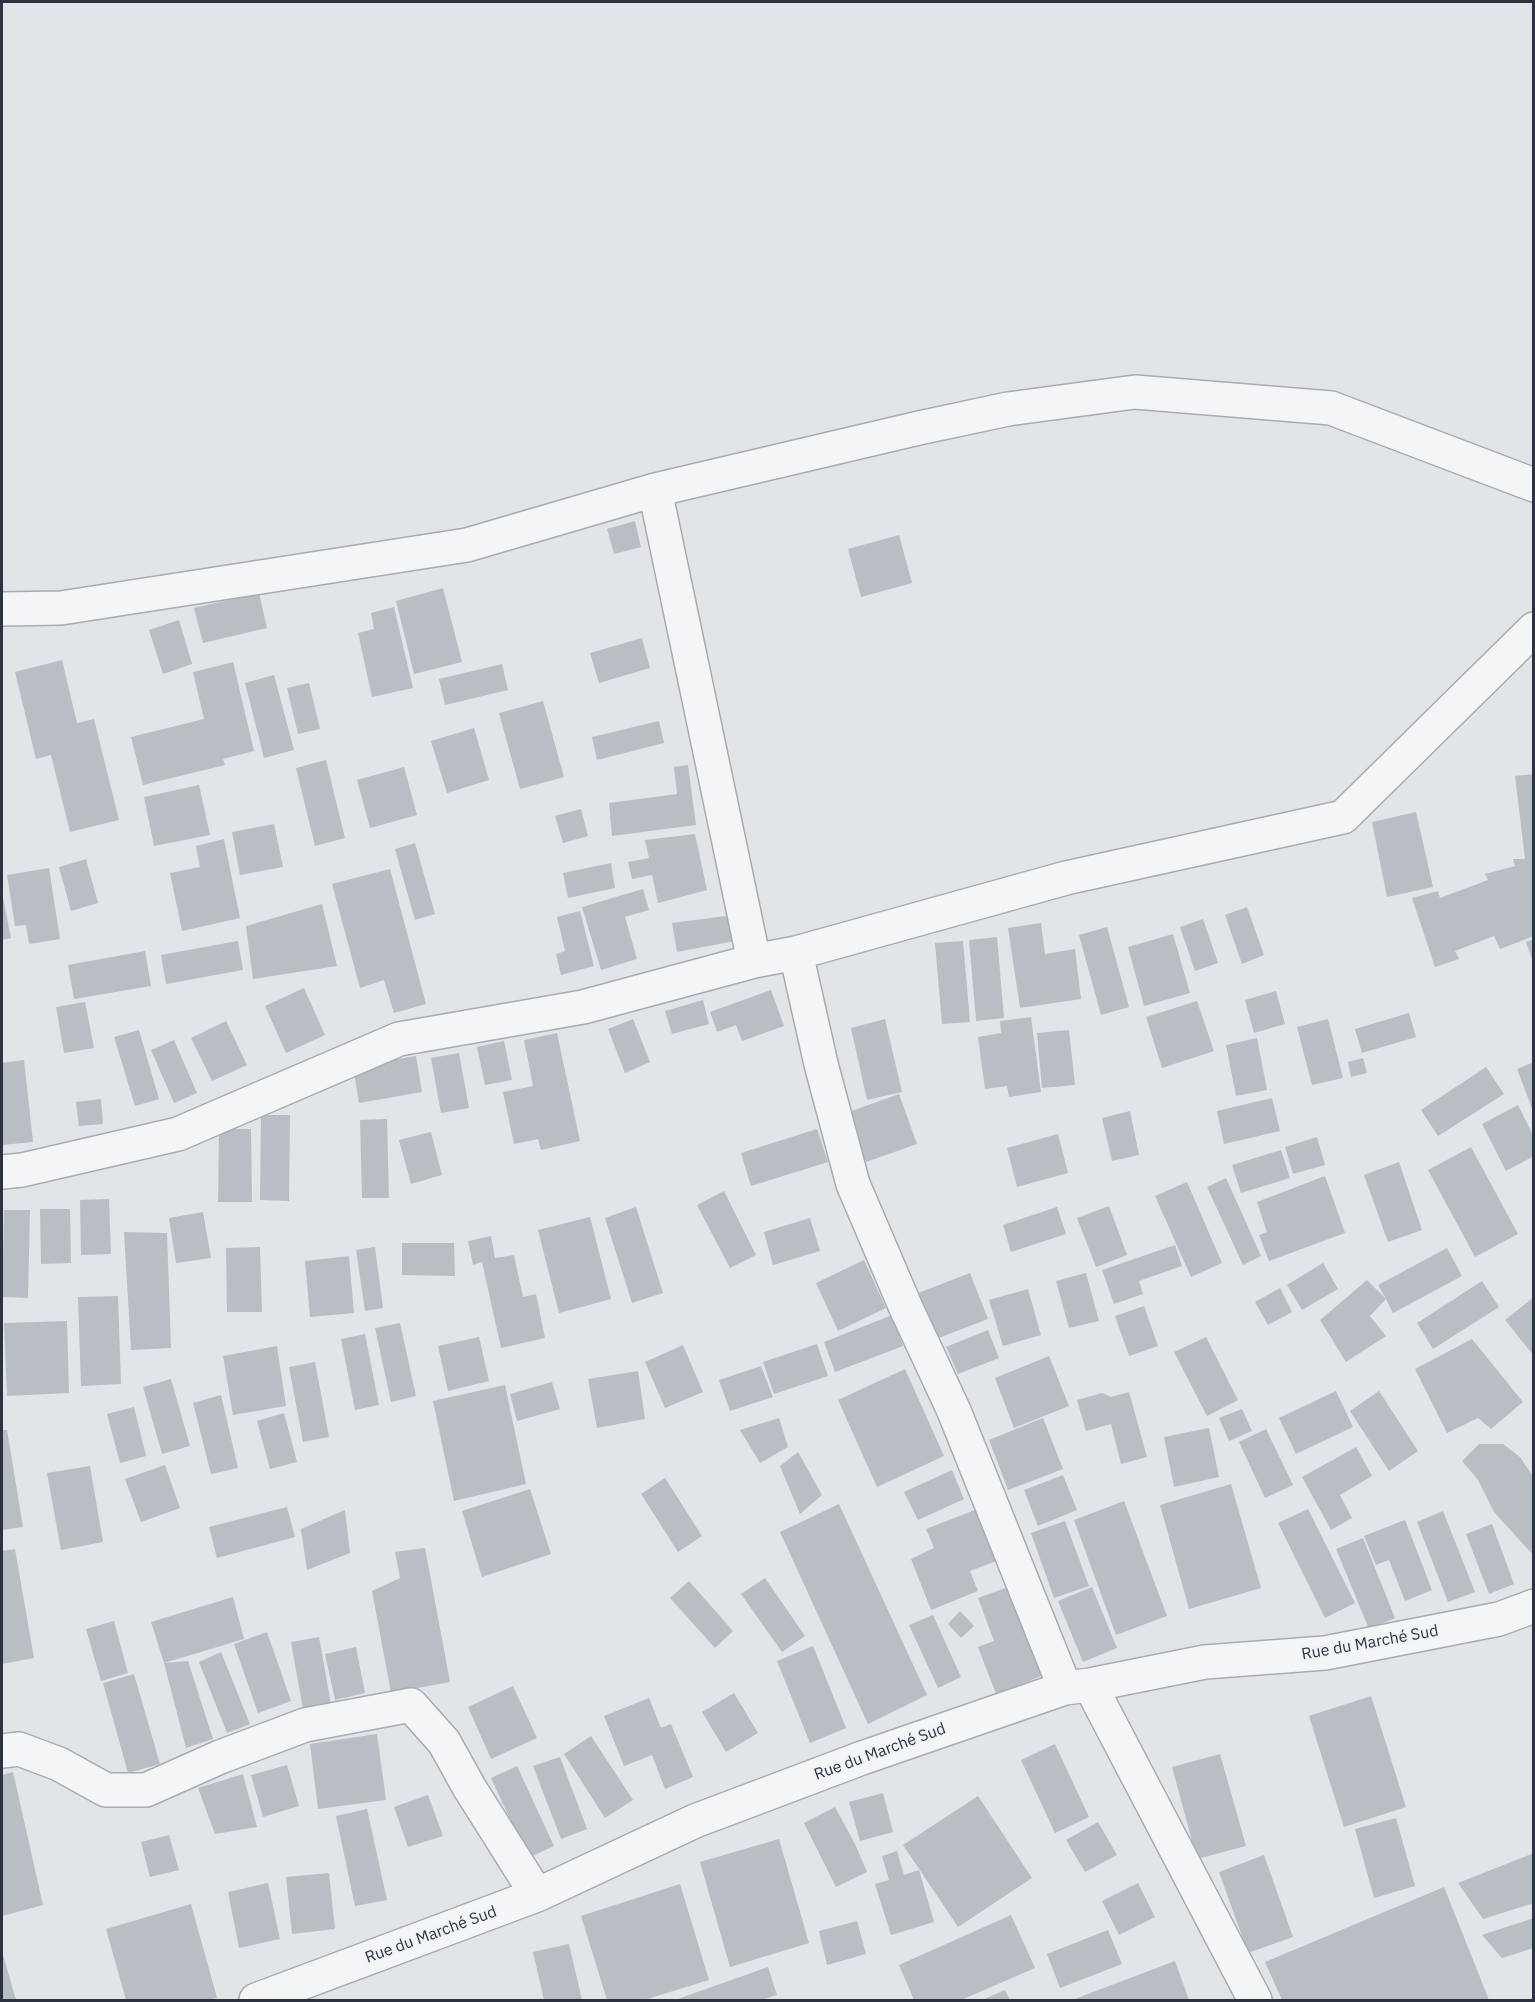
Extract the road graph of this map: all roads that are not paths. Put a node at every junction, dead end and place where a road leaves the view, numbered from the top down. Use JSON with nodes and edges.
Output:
{"nodes":[{"id":1,"x":1533,"y":485,"type":"edge"},
{"id":2,"x":655,"y":490,"type":"junction"},
{"id":3,"x":2,"y":609,"type":"edge"},
{"id":4,"x":1533,"y":629,"type":"edge"},
{"id":5,"x":796,"y":953,"type":"junction"},
{"id":6,"x":754,"y":961,"type":"junction"},
{"id":7,"x":2,"y":1172,"type":"edge"},
{"id":8,"x":1533,"y":1606,"type":"edge"},
{"id":9,"x":1078,"y":1687,"type":"junction"},
{"id":10,"x":2,"y":1751,"type":"edge"},
{"id":11,"x":537,"y":1895,"type":"junction"},
{"id":12,"x":256,"y":2001,"type":"edge"},
{"id":13,"x":1255,"y":2001,"type":"edge"}],
"edges":[{"from":1,"to":2,"type":"street"},
{"from":2,"to":3,"type":"street"},
{"from":2,"to":6,"type":"street"},
{"from":4,"to":5,"type":"street"},
{"from":5,"to":6,"type":"street"},
{"from":5,"to":9,"type":"street"},
{"from":6,"to":7,"type":"street"},
{"from":8,"to":9,"type":"street","name":"Rue du Marché Sud"},
{"from":9,"to":11,"type":"street","name":"Rue du Marché Sud"},
{"from":9,"to":13,"type":"street"},
{"from":10,"to":11,"type":"street"},
{"from":11,"to":12,"type":"street","name":"Rue du Marché Sud"}]}
